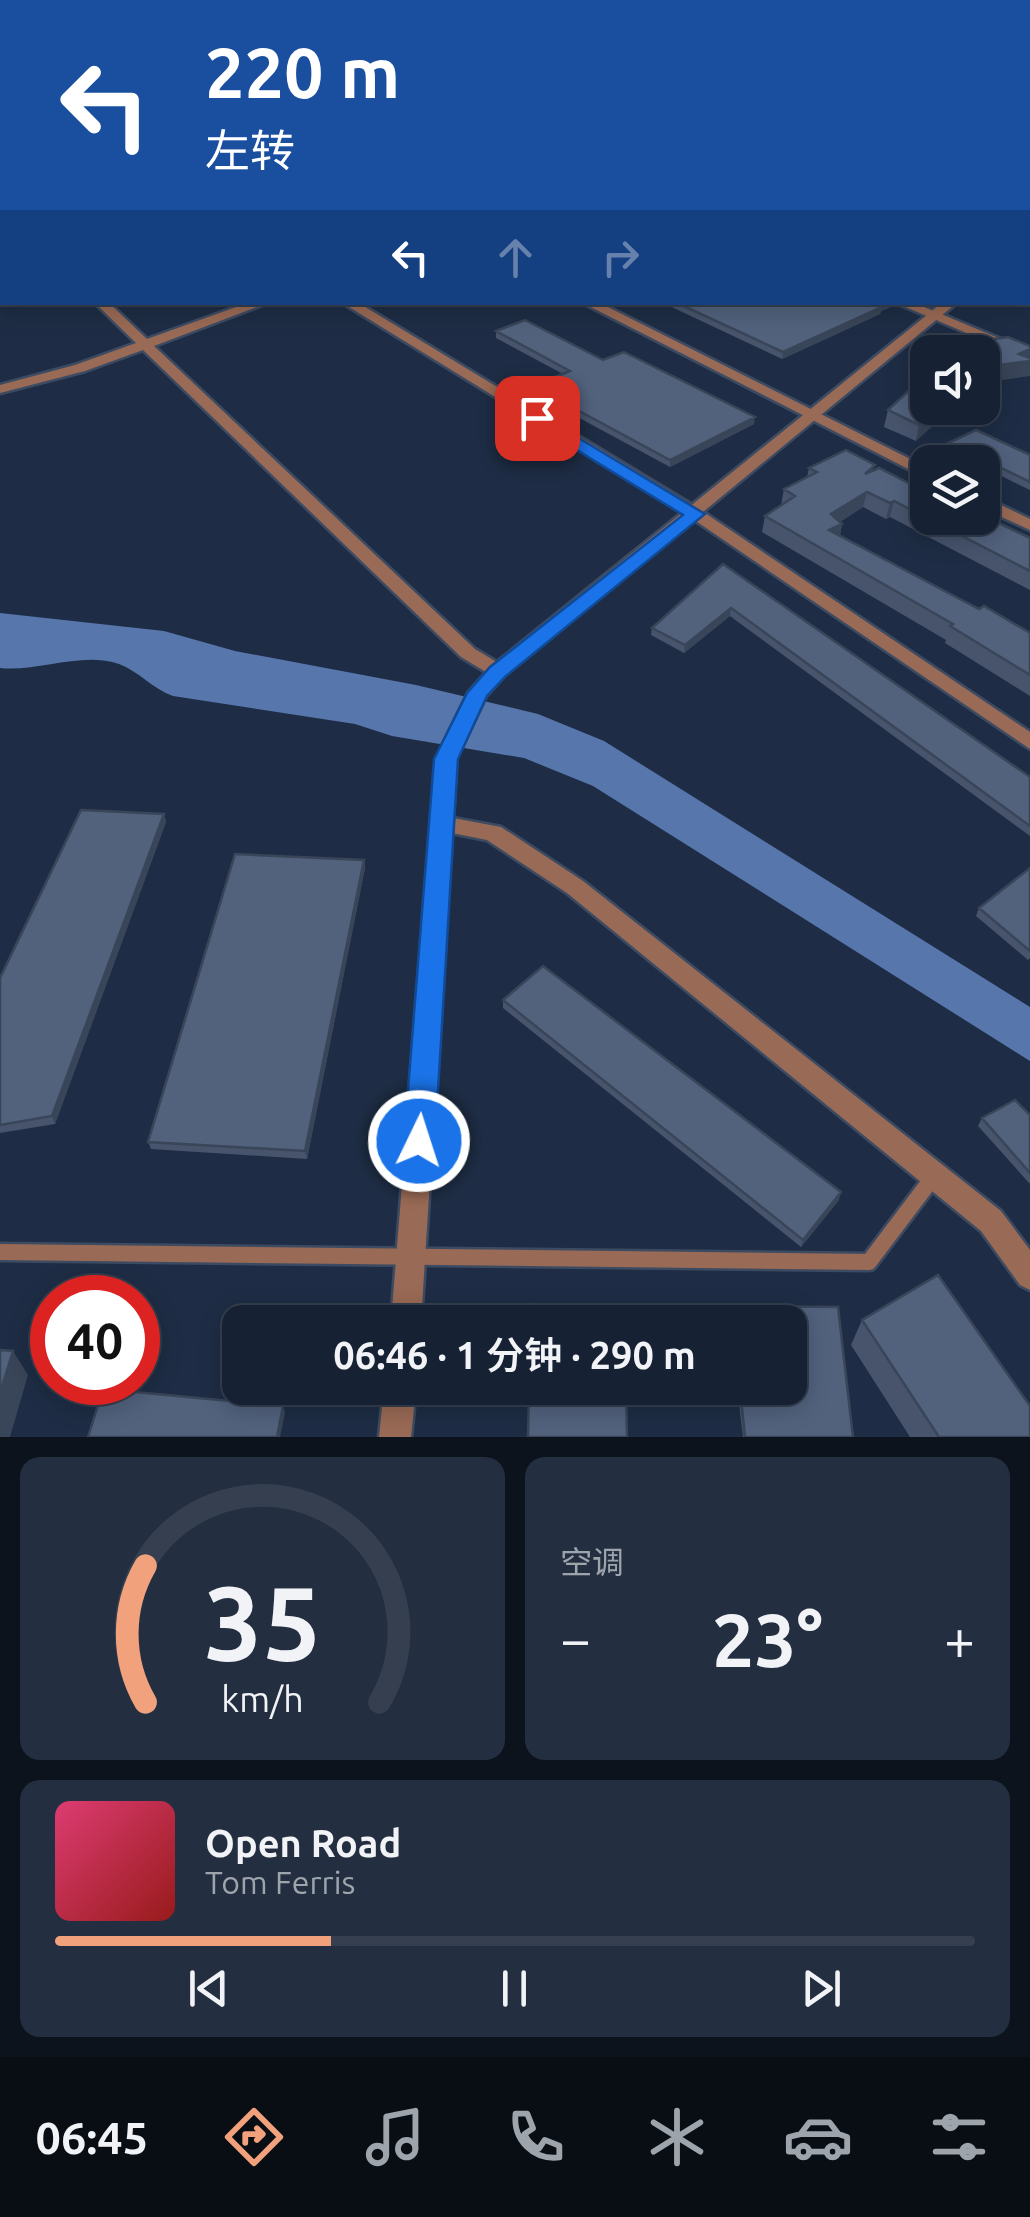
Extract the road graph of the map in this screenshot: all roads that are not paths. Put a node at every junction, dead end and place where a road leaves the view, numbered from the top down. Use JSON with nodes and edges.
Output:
{"nodes":[{"id":1,"x":103,"y":305,"type":"edge"},
{"id":2,"x":256,"y":305,"type":"edge"},
{"id":3,"x":351,"y":305,"type":"edge"},
{"id":4,"x":593,"y":305,"type":"edge"},
{"id":5,"x":907,"y":305,"type":"edge"},
{"id":6,"x":948,"y":305,"type":"edge"},
{"id":7,"x":934,"y":316,"type":"junction"},
{"id":8,"x":144,"y":346,"type":"junction"},
{"id":9,"x":1030,"y":356,"type":"edge"},
{"id":10,"x":0,"y":390,"type":"edge"},
{"id":11,"x":811,"y":416,"type":"junction"},
{"id":12,"x":910,"y":465,"type":"edge"},
{"id":13,"x":1000,"y":510,"type":"edge"},
{"id":14,"x":696,"y":514,"type":"junction"},
{"id":15,"x":1030,"y":525,"type":"edge"},
{"id":16,"x":498,"y":672,"type":"junction"},
{"id":17,"x":1030,"y":742,"type":"edge"},
{"id":18,"x":439,"y":823,"type":"junction"},
{"id":19,"x":934,"y":1176,"type":"junction"},
{"id":20,"x":0,"y":1252,"type":"edge"},
{"id":21,"x":412,"y":1260,"type":"junction"},
{"id":22,"x":1030,"y":1274,"type":"edge"},
{"id":23,"x":408,"y":1305,"type":"edge"},
{"id":24,"x":398,"y":1405,"type":"edge"},
{"id":25,"x":395,"y":1437,"type":"edge"}],
"edges":[{"from":1,"to":8,"type":"street"},
{"from":2,"to":8,"type":"street"},
{"from":3,"to":14,"type":"street"},
{"from":4,"to":11,"type":"street"},
{"from":5,"to":7,"type":"street"},
{"from":6,"to":7,"type":"street"},
{"from":7,"to":9,"type":"street"},
{"from":7,"to":11,"type":"street"},
{"from":8,"to":10,"type":"street"},
{"from":8,"to":16,"type":"street"},
{"from":11,"to":12,"type":"street"},
{"from":11,"to":14,"type":"street"},
{"from":13,"to":15,"type":"street"},
{"from":14,"to":16,"type":"street"},
{"from":14,"to":17,"type":"street"},
{"from":16,"to":18,"type":"street"},
{"from":18,"to":19,"type":"street"},
{"from":18,"to":21,"type":"street"},
{"from":19,"to":21,"type":"lane"},
{"from":19,"to":22,"type":"street"},
{"from":20,"to":21,"type":"lane"},
{"from":21,"to":23,"type":"street"},
{"from":24,"to":25,"type":"street"}]}
